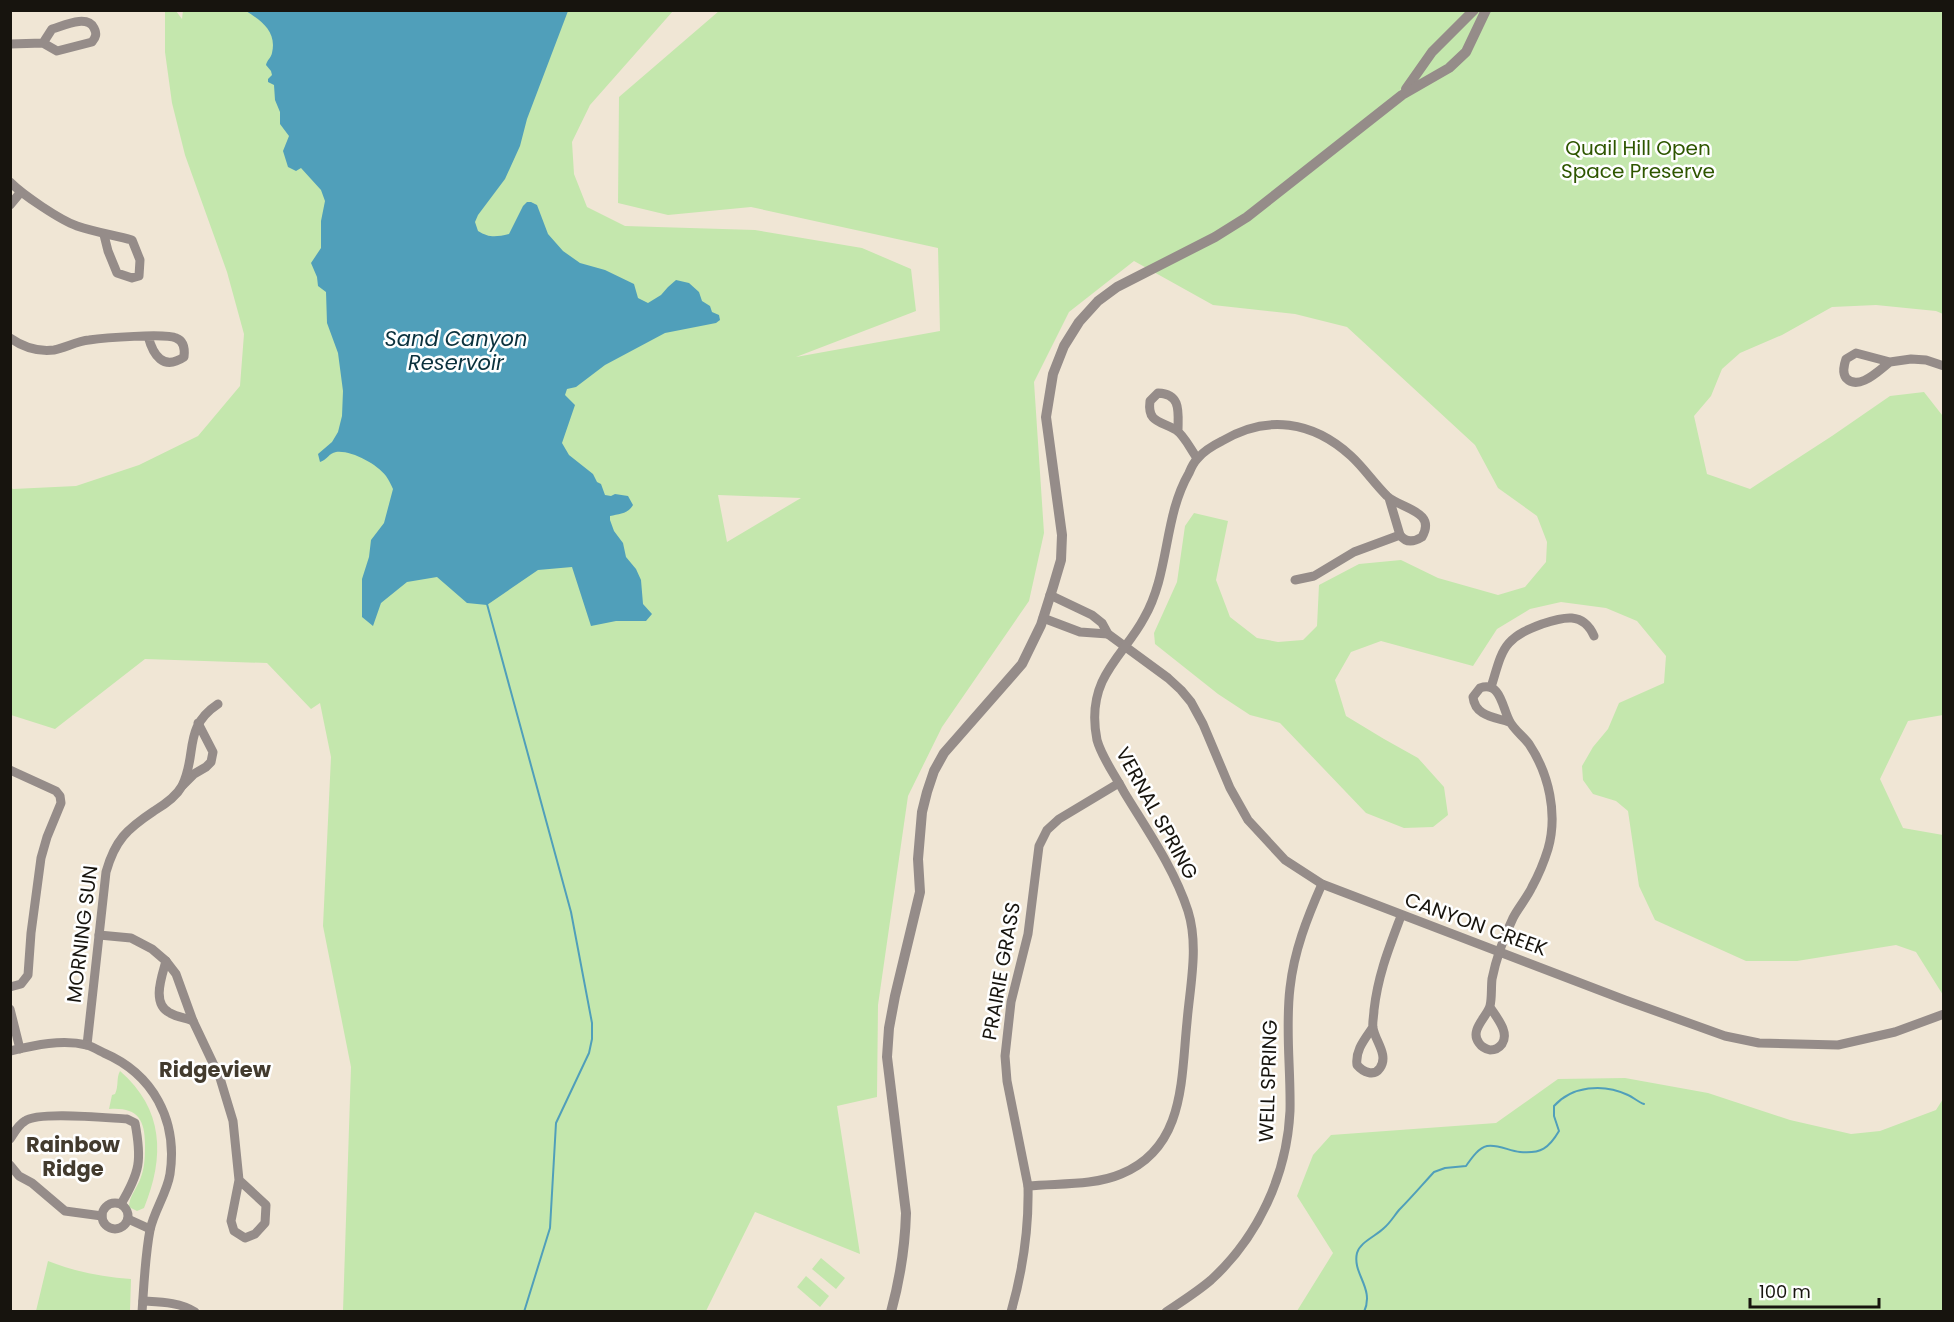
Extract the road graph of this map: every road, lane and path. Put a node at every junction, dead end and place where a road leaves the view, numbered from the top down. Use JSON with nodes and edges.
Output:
{"nodes":[{"id":1,"x":1474,"y":10,"type":"edge"},
{"id":2,"x":1486,"y":10,"type":"edge"},
{"id":3,"x":43,"y":43,"type":"junction"},
{"id":4,"x":10,"y":44,"type":"edge"},
{"id":5,"x":1402,"y":95,"type":"junction"},
{"id":6,"x":10,"y":182,"type":"edge"},
{"id":7,"x":20,"y":193,"type":"junction"},
{"id":8,"x":10,"y":205,"type":"edge"},
{"id":9,"x":104,"y":235,"type":"junction"},
{"id":10,"x":148,"y":336,"type":"dead end"},
{"id":11,"x":10,"y":338,"type":"edge"},
{"id":12,"x":1890,"y":362,"type":"junction"},
{"id":13,"x":1944,"y":366,"type":"edge"},
{"id":14,"x":1178,"y":431,"type":"dead end"},
{"id":15,"x":1197,"y":458,"type":"junction"},
{"id":16,"x":1389,"y":498,"type":"junction"},
{"id":17,"x":1400,"y":535,"type":"junction"},
{"id":18,"x":1295,"y":580,"type":"dead end"},
{"id":19,"x":1050,"y":595,"type":"junction"},
{"id":20,"x":1090,"y":614,"type":"junction"},
{"id":21,"x":1043,"y":618,"type":"junction"},
{"id":22,"x":1082,"y":632,"type":"junction"},
{"id":23,"x":1108,"y":634,"type":"junction"},
{"id":24,"x":1594,"y":636,"type":"dead end"},
{"id":25,"x":1124,"y":646,"type":"junction"},
{"id":26,"x":1491,"y":687,"type":"junction"},
{"id":27,"x":218,"y":704,"type":"dead end"},
{"id":28,"x":1509,"y":722,"type":"junction"},
{"id":29,"x":198,"y":723,"type":"junction"},
{"id":30,"x":10,"y":770,"type":"edge"},
{"id":31,"x":1119,"y":783,"type":"junction"},
{"id":32,"x":181,"y":787,"type":"junction"},
{"id":33,"x":1322,"y":884,"type":"junction"},
{"id":34,"x":1401,"y":916,"type":"junction"},
{"id":35,"x":99,"y":935,"type":"junction"},
{"id":36,"x":1500,"y":951,"type":"junction"},
{"id":37,"x":166,"y":961,"type":"junction"},
{"id":38,"x":10,"y":987,"type":"edge"},
{"id":39,"x":1490,"y":1007,"type":"dead end"},
{"id":40,"x":10,"y":1010,"type":"edge"},
{"id":41,"x":1944,"y":1014,"type":"edge"},
{"id":42,"x":193,"y":1021,"type":"junction"},
{"id":43,"x":1373,"y":1027,"type":"junction"},
{"id":44,"x":87,"y":1045,"type":"junction"},
{"id":45,"x":15,"y":1050,"type":"edge"},
{"id":46,"x":10,"y":1139,"type":"edge"},
{"id":47,"x":10,"y":1165,"type":"edge"},
{"id":48,"x":239,"y":1180,"type":"junction"},
{"id":49,"x":1028,"y":1186,"type":"junction"},
{"id":50,"x":121,"y":1204,"type":"junction"},
{"id":51,"x":102,"y":1216,"type":"junction"},
{"id":52,"x":128,"y":1219,"type":"junction"},
{"id":53,"x":150,"y":1229,"type":"junction"},
{"id":54,"x":143,"y":1301,"type":"junction"},
{"id":55,"x":142,"y":1311,"type":"edge"},
{"id":56,"x":195,"y":1311,"type":"edge"},
{"id":57,"x":891,"y":1311,"type":"edge"},
{"id":58,"x":1011,"y":1311,"type":"edge"},
{"id":59,"x":1166,"y":1311,"type":"edge"}],
"edges":[{"from":1,"to":5,"type":"street"},
{"from":2,"to":5,"type":"street"},
{"from":3,"to":3,"type":"street"},
{"from":3,"to":4,"type":"street"},
{"from":5,"to":19,"type":"street"},
{"from":6,"to":7,"type":"street"},
{"from":7,"to":8,"type":"street"},
{"from":7,"to":9,"type":"street"},
{"from":9,"to":9,"type":"street"},
{"from":10,"to":11,"type":"street"},
{"from":12,"to":12,"type":"street"},
{"from":12,"to":13,"type":"street"},
{"from":14,"to":15,"type":"street"},
{"from":15,"to":16,"type":"street","name":"VERNAL SPRING"},
{"from":15,"to":25,"type":"street","name":"VERNAL SPRING"},
{"from":16,"to":17,"type":"street","name":"VERNAL SPRING"},
{"from":16,"to":17,"type":"street","name":"VERNAL SPRING"},
{"from":17,"to":18,"type":"street"},
{"from":19,"to":20,"type":"street","name":"CANYON CREEK"},
{"from":19,"to":21,"type":"street"},
{"from":20,"to":22,"type":"street"},
{"from":20,"to":23,"type":"street","name":"CANYON CREEK"},
{"from":21,"to":22,"type":"street"},
{"from":21,"to":57,"type":"street"},
{"from":22,"to":23,"type":"street"},
{"from":23,"to":25,"type":"street","name":"CANYON CREEK"},
{"from":24,"to":26,"type":"street"},
{"from":25,"to":31,"type":"street","name":"VERNAL SPRING"},
{"from":25,"to":33,"type":"street","name":"CANYON CREEK"},
{"from":26,"to":28,"type":"street"},
{"from":26,"to":28,"type":"street"},
{"from":27,"to":29,"type":"street"},
{"from":28,"to":36,"type":"street"},
{"from":29,"to":32,"type":"street"},
{"from":29,"to":32,"type":"street","name":"MORNING SUN"},
{"from":30,"to":38,"type":"street"},
{"from":31,"to":49,"type":"street","name":"PRAIRIE GRASS"},
{"from":31,"to":49,"type":"street","name":"VERNAL SPRING"},
{"from":32,"to":35,"type":"street","name":"MORNING SUN"},
{"from":33,"to":34,"type":"street","name":"CANYON CREEK"},
{"from":33,"to":59,"type":"street","name":"WELL SPRING"},
{"from":34,"to":36,"type":"street","name":"CANYON CREEK"},
{"from":34,"to":43,"type":"street"},
{"from":35,"to":37,"type":"street"},
{"from":35,"to":44,"type":"street","name":"MORNING SUN"},
{"from":36,"to":39,"type":"street"},
{"from":36,"to":41,"type":"street","name":"CANYON CREEK"},
{"from":37,"to":42,"type":"street"},
{"from":37,"to":42,"type":"street"},
{"from":40,"to":45,"type":"street"},
{"from":42,"to":48,"type":"street"},
{"from":43,"to":43,"type":"street"},
{"from":44,"to":45,"type":"street"},
{"from":44,"to":53,"type":"street"},
{"from":46,"to":50,"type":"street"},
{"from":47,"to":51,"type":"street"},
{"from":48,"to":48,"type":"street"},
{"from":49,"to":58,"type":"street","name":"PRAIRIE GRASS"},
{"from":50,"to":51,"type":"street"},
{"from":50,"to":52,"type":"street"},
{"from":51,"to":52,"type":"street"},
{"from":52,"to":53,"type":"street"},
{"from":53,"to":54,"type":"street"},
{"from":54,"to":55,"type":"street"},
{"from":54,"to":56,"type":"street"}]}
